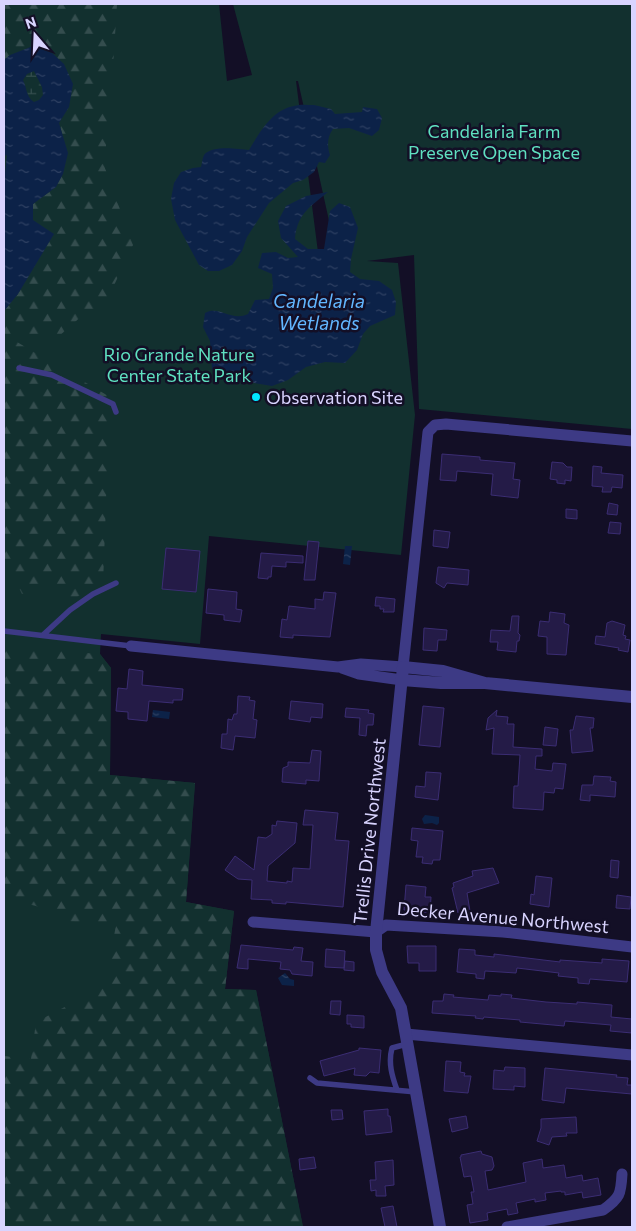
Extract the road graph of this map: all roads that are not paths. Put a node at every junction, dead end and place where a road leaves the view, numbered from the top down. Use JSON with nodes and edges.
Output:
{"nodes":[{"id":1,"x":19,"y":368,"type":"dead end"},
{"id":2,"x":116,"y":412,"type":"dead end"},
{"id":3,"x":632,"y":440,"type":"edge"},
{"id":4,"x":116,"y":583,"type":"dead end"},
{"id":5,"x":4,"y":631,"type":"edge"},
{"id":6,"x":43,"y":635,"type":"junction"},
{"id":7,"x":131,"y":646,"type":"joint"},
{"id":8,"x":403,"y":673,"type":"junction"},
{"id":9,"x":632,"y":697,"type":"edge"},
{"id":10,"x":253,"y":922,"type":"dead end"},
{"id":11,"x":376,"y":932,"type":"junction"},
{"id":12,"x":632,"y":947,"type":"edge"},
{"id":13,"x":406,"y":1039,"type":"junction"},
{"id":14,"x":632,"y":1055,"type":"edge"},
{"id":15,"x":310,"y":1078,"type":"dead end"},
{"id":16,"x":397,"y":1090,"type":"junction"},
{"id":17,"x":416,"y":1092,"type":"junction"},
{"id":18,"x":622,"y":1174,"type":"dead end"},
{"id":19,"x":440,"y":1227,"type":"edge"},
{"id":20,"x":507,"y":1227,"type":"edge"}],
"edges":[{"from":1,"to":2,"type":"lane"},
{"from":3,"to":8,"type":"street","name":"Trellis Drive Northwest"},
{"from":4,"to":6,"type":"lane"},
{"from":5,"to":6,"type":"lane"},
{"from":6,"to":7,"type":"lane"},
{"from":7,"to":8,"type":"street"},
{"from":8,"to":9,"type":"street"},
{"from":8,"to":11,"type":"street","name":"Trellis Drive Northwest"},
{"from":10,"to":11,"type":"street","name":"Decker Avenue Northwest"},
{"from":11,"to":12,"type":"street","name":"Decker Avenue Northwest"},
{"from":11,"to":13,"type":"street","name":"Trellis Drive Northwest"},
{"from":13,"to":14,"type":"street"},
{"from":13,"to":16,"type":"lane"},
{"from":13,"to":17,"type":"street","name":"Trellis Drive Northwest"},
{"from":15,"to":16,"type":"lane"},
{"from":16,"to":17,"type":"lane"},
{"from":17,"to":19,"type":"street","name":"Trellis Drive Northwest"},
{"from":18,"to":20,"type":"street"}]}
